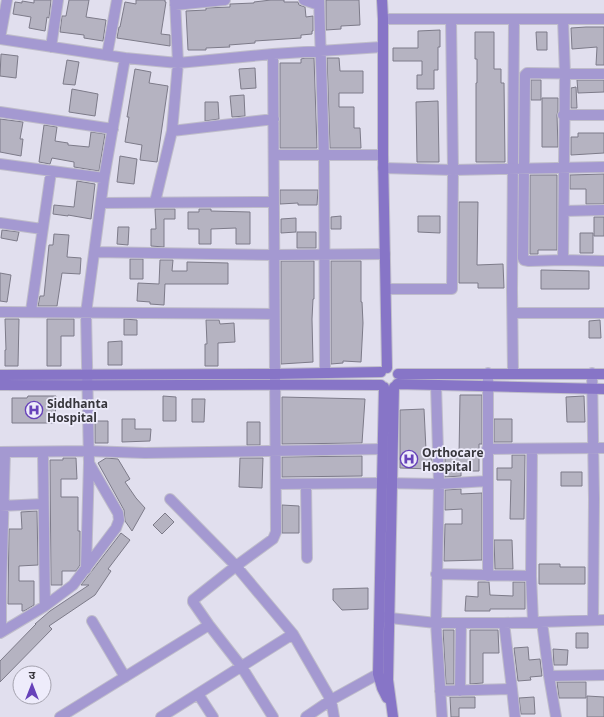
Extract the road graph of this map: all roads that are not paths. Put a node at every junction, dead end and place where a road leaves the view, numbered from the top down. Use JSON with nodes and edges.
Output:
{"nodes":[{"id":1,"x":7,"y":0,"type":"edge"},
{"id":2,"x":58,"y":0,"type":"edge"},
{"id":3,"x":117,"y":0,"type":"edge"},
{"id":4,"x":225,"y":0,"type":"edge"},
{"id":5,"x":304,"y":0,"type":"edge"},
{"id":6,"x":382,"y":0,"type":"edge"},
{"id":7,"x":175,"y":3,"type":"edge"},
{"id":8,"x":319,"y":3,"type":"edge"},
{"id":9,"x":383,"y":19,"type":"junction"},
{"id":10,"x":451,"y":19,"type":"junction"},
{"id":11,"x":563,"y":19,"type":"junction"},
{"id":12,"x":604,"y":19,"type":"edge"},
{"id":13,"x":514,"y":20,"type":"junction"},
{"id":14,"x":0,"y":39,"type":"edge"},
{"id":15,"x":51,"y":47,"type":"junction"},
{"id":16,"x":382,"y":47,"type":"junction"},
{"id":17,"x":322,"y":50,"type":"junction"},
{"id":18,"x":273,"y":54,"type":"junction"},
{"id":19,"x":107,"y":55,"type":"junction"},
{"id":20,"x":125,"y":58,"type":"junction"},
{"id":21,"x":178,"y":63,"type":"junction"},
{"id":22,"x":565,"y":74,"type":"junction"},
{"id":23,"x":604,"y":74,"type":"edge"},
{"id":24,"x":0,"y":112,"type":"edge"},
{"id":25,"x":564,"y":115,"type":"junction"},
{"id":26,"x":604,"y":116,"type":"edge"},
{"id":27,"x":274,"y":119,"type":"junction"},
{"id":28,"x":113,"y":129,"type":"junction"},
{"id":29,"x":172,"y":131,"type":"junction"},
{"id":30,"x":274,"y":155,"type":"junction"},
{"id":31,"x":383,"y":155,"type":"junction"},
{"id":32,"x":324,"y":156,"type":"junction"},
{"id":33,"x":0,"y":164,"type":"edge"},
{"id":34,"x":564,"y":167,"type":"junction"},
{"id":35,"x":604,"y":167,"type":"edge"},
{"id":36,"x":383,"y":168,"type":"junction"},
{"id":37,"x":513,"y":168,"type":"junction"},
{"id":38,"x":525,"y":168,"type":"junction"},
{"id":39,"x":453,"y":170,"type":"junction"},
{"id":40,"x":51,"y":172,"type":"junction"},
{"id":41,"x":104,"y":178,"type":"junction"},
{"id":42,"x":155,"y":202,"type":"junction"},
{"id":43,"x":274,"y":202,"type":"junction"},
{"id":44,"x":101,"y":203,"type":"junction"},
{"id":45,"x":604,"y":210,"type":"edge"},
{"id":46,"x":564,"y":211,"type":"junction"},
{"id":47,"x":0,"y":222,"type":"edge"},
{"id":48,"x":42,"y":229,"type":"junction"},
{"id":49,"x":94,"y":252,"type":"junction"},
{"id":50,"x":385,"y":254,"type":"junction"},
{"id":51,"x":274,"y":256,"type":"junction"},
{"id":52,"x":325,"y":256,"type":"junction"},
{"id":53,"x":563,"y":260,"type":"junction"},
{"id":54,"x":604,"y":261,"type":"edge"},
{"id":55,"x":386,"y":289,"type":"junction"},
{"id":56,"x":31,"y":311,"type":"junction"},
{"id":57,"x":0,"y":312,"type":"edge"},
{"id":58,"x":86,"y":312,"type":"junction"},
{"id":59,"x":513,"y":312,"type":"junction"},
{"id":60,"x":604,"y":313,"type":"edge"},
{"id":61,"x":274,"y":314,"type":"junction"},
{"id":62,"x":384,"y":370,"type":"junction"},
{"id":63,"x":325,"y":373,"type":"junction"},
{"id":64,"x":513,"y":373,"type":"junction"},
{"id":65,"x":0,"y":374,"type":"edge"},
{"id":66,"x":488,"y":374,"type":"junction"},
{"id":67,"x":592,"y":374,"type":"junction"},
{"id":68,"x":604,"y":374,"type":"edge"},
{"id":69,"x":88,"y":375,"type":"junction"},
{"id":70,"x":275,"y":379,"type":"junction"},
{"id":71,"x":391,"y":383,"type":"junction"},
{"id":72,"x":436,"y":385,"type":"junction"},
{"id":73,"x":0,"y":386,"type":"edge"},
{"id":74,"x":88,"y":386,"type":"junction"},
{"id":75,"x":487,"y":386,"type":"junction"},
{"id":76,"x":592,"y":389,"type":"junction"},
{"id":77,"x":604,"y":389,"type":"edge"},
{"id":78,"x":599,"y":448,"type":"edge"},
{"id":79,"x":383,"y":449,"type":"junction"},
{"id":80,"x":487,"y":449,"type":"junction"},
{"id":81,"x":532,"y":449,"type":"junction"},
{"id":82,"x":275,"y":450,"type":"junction"},
{"id":83,"x":88,"y":451,"type":"junction"},
{"id":84,"x":2,"y":452,"type":"edge"},
{"id":85,"x":43,"y":452,"type":"junction"},
{"id":86,"x":89,"y":463,"type":"junction"},
{"id":87,"x":487,"y":481,"type":"junction"},
{"id":88,"x":387,"y":483,"type":"junction"},
{"id":89,"x":276,"y":484,"type":"junction"},
{"id":90,"x":306,"y":484,"type":"junction"},
{"id":91,"x":439,"y":484,"type":"junction"},
{"id":92,"x":170,"y":499,"type":"dead end"},
{"id":93,"x":599,"y":499,"type":"edge"},
{"id":94,"x":43,"y":504,"type":"junction"},
{"id":95,"x":2,"y":506,"type":"edge"},
{"id":96,"x":1,"y":557,"type":"edge"},
{"id":97,"x":307,"y":558,"type":"dead end"},
{"id":98,"x":236,"y":566,"type":"junction"},
{"id":99,"x":86,"y":569,"type":"junction"},
{"id":100,"x":436,"y":574,"type":"junction"},
{"id":101,"x":488,"y":576,"type":"junction"},
{"id":102,"x":530,"y":576,"type":"junction"},
{"id":103,"x":0,"y":593,"type":"edge"},
{"id":104,"x":45,"y":606,"type":"junction"},
{"id":105,"x":384,"y":617,"type":"junction"},
{"id":106,"x":593,"y":620,"type":"junction"},
{"id":107,"x":604,"y":620,"type":"edge"},
{"id":108,"x":92,"y":621,"type":"dead end"},
{"id":109,"x":538,"y":621,"type":"junction"},
{"id":110,"x":436,"y":623,"type":"junction"},
{"id":111,"x":461,"y":623,"type":"junction"},
{"id":112,"x":504,"y":623,"type":"junction"},
{"id":113,"x":209,"y":625,"type":"junction"},
{"id":114,"x":1,"y":632,"type":"edge"},
{"id":115,"x":293,"y":634,"type":"junction"},
{"id":116,"x":384,"y":658,"type":"junction"},
{"id":117,"x":241,"y":666,"type":"junction"},
{"id":118,"x":378,"y":674,"type":"junction"},
{"id":119,"x":604,"y":675,"type":"edge"},
{"id":120,"x":549,"y":676,"type":"junction"},
{"id":121,"x":125,"y":677,"type":"junction"},
{"id":122,"x":512,"y":689,"type":"junction"},
{"id":123,"x":440,"y":691,"type":"junction"},
{"id":124,"x":460,"y":691,"type":"junction"},
{"id":125,"x":198,"y":694,"type":"junction"},
{"id":126,"x":331,"y":700,"type":"junction"},
{"id":127,"x":391,"y":706,"type":"junction"},
{"id":128,"x":60,"y":717,"type":"edge"},
{"id":129,"x":161,"y":717,"type":"edge"},
{"id":130,"x":213,"y":717,"type":"edge"},
{"id":131,"x":273,"y":717,"type":"edge"},
{"id":132,"x":306,"y":717,"type":"edge"},
{"id":133,"x":334,"y":717,"type":"edge"},
{"id":134,"x":393,"y":717,"type":"edge"},
{"id":135,"x":442,"y":717,"type":"edge"},
{"id":136,"x":515,"y":717,"type":"edge"},
{"id":137,"x":556,"y":717,"type":"edge"}],
"edges":[{"from":1,"to":14,"type":"street"},
{"from":2,"to":15,"type":"street"},
{"from":3,"to":19,"type":"street"},
{"from":4,"to":7,"type":"street"},
{"from":5,"to":8,"type":"street"},
{"from":6,"to":9,"type":"street"},
{"from":7,"to":21,"type":"street"},
{"from":8,"to":17,"type":"street"},
{"from":9,"to":10,"type":"street"},
{"from":9,"to":16,"type":"street"},
{"from":10,"to":13,"type":"street"},
{"from":10,"to":39,"type":"street"},
{"from":11,"to":12,"type":"street"},
{"from":11,"to":13,"type":"street"},
{"from":11,"to":22,"type":"street"},
{"from":13,"to":37,"type":"street"},
{"from":14,"to":15,"type":"street"},
{"from":15,"to":19,"type":"street"},
{"from":16,"to":17,"type":"street"},
{"from":16,"to":31,"type":"street"},
{"from":17,"to":18,"type":"street"},
{"from":17,"to":32,"type":"street"},
{"from":18,"to":21,"type":"street"},
{"from":18,"to":27,"type":"street"},
{"from":19,"to":20,"type":"street"},
{"from":20,"to":21,"type":"street"},
{"from":20,"to":28,"type":"street"},
{"from":21,"to":29,"type":"street"},
{"from":22,"to":23,"type":"street"},
{"from":22,"to":25,"type":"street"},
{"from":22,"to":38,"type":"street"},
{"from":24,"to":28,"type":"street"},
{"from":25,"to":26,"type":"street"},
{"from":25,"to":34,"type":"street"},
{"from":27,"to":29,"type":"street"},
{"from":27,"to":30,"type":"street"},
{"from":28,"to":41,"type":"street"},
{"from":29,"to":42,"type":"street"},
{"from":30,"to":32,"type":"street"},
{"from":30,"to":43,"type":"street"},
{"from":31,"to":32,"type":"street"},
{"from":31,"to":36,"type":"street"},
{"from":32,"to":52,"type":"street"},
{"from":33,"to":40,"type":"street"},
{"from":34,"to":35,"type":"street"},
{"from":34,"to":38,"type":"street"},
{"from":34,"to":46,"type":"street"},
{"from":36,"to":39,"type":"street"},
{"from":36,"to":50,"type":"street"},
{"from":37,"to":38,"type":"street"},
{"from":37,"to":39,"type":"street"},
{"from":37,"to":59,"type":"street"},
{"from":38,"to":53,"type":"street"},
{"from":39,"to":55,"type":"street"},
{"from":40,"to":41,"type":"street"},
{"from":40,"to":48,"type":"street"},
{"from":41,"to":44,"type":"street"},
{"from":42,"to":43,"type":"street"},
{"from":42,"to":44,"type":"street"},
{"from":43,"to":51,"type":"street"},
{"from":44,"to":49,"type":"street"},
{"from":45,"to":46,"type":"street"},
{"from":46,"to":53,"type":"street"},
{"from":47,"to":48,"type":"street"},
{"from":48,"to":56,"type":"street"},
{"from":49,"to":51,"type":"street"},
{"from":49,"to":58,"type":"street"},
{"from":50,"to":52,"type":"street"},
{"from":50,"to":55,"type":"street"},
{"from":51,"to":52,"type":"street"},
{"from":51,"to":61,"type":"street"},
{"from":52,"to":63,"type":"street"},
{"from":53,"to":54,"type":"street"},
{"from":55,"to":62,"type":"street"},
{"from":56,"to":57,"type":"street"},
{"from":56,"to":58,"type":"street"},
{"from":58,"to":61,"type":"street"},
{"from":58,"to":69,"type":"street"},
{"from":59,"to":60,"type":"street"},
{"from":59,"to":64,"type":"street"},
{"from":61,"to":70,"type":"street"},
{"from":62,"to":63,"type":"street"},
{"from":62,"to":71,"type":"street"},
{"from":62,"to":71,"type":"street"},
{"from":63,"to":70,"type":"street"},
{"from":64,"to":66,"type":"street"},
{"from":64,"to":67,"type":"street"},
{"from":65,"to":69,"type":"street"},
{"from":66,"to":71,"type":"street"},
{"from":66,"to":75,"type":"street"},
{"from":67,"to":68,"type":"street"},
{"from":67,"to":76,"type":"street"},
{"from":69,"to":70,"type":"street"},
{"from":69,"to":74,"type":"street"},
{"from":70,"to":71,"type":"street"},
{"from":70,"to":74,"type":"street"},
{"from":70,"to":82,"type":"street"},
{"from":71,"to":72,"type":"street"},
{"from":71,"to":79,"type":"street"},
{"from":71,"to":88,"type":"street"},
{"from":72,"to":75,"type":"street"},
{"from":72,"to":91,"type":"street"},
{"from":73,"to":74,"type":"street"},
{"from":74,"to":83,"type":"street"},
{"from":75,"to":76,"type":"street"},
{"from":75,"to":80,"type":"street"},
{"from":76,"to":77,"type":"street"},
{"from":76,"to":78,"type":"street"},
{"from":78,"to":81,"type":"street"},
{"from":78,"to":93,"type":"street"},
{"from":79,"to":82,"type":"street"},
{"from":79,"to":88,"type":"street"},
{"from":80,"to":81,"type":"street"},
{"from":80,"to":87,"type":"street"},
{"from":81,"to":102,"type":"street"},
{"from":82,"to":83,"type":"street"},
{"from":82,"to":89,"type":"street"},
{"from":83,"to":85,"type":"street"},
{"from":83,"to":86,"type":"street"},
{"from":84,"to":85,"type":"street"},
{"from":84,"to":95,"type":"street"},
{"from":85,"to":94,"type":"street"},
{"from":86,"to":99,"type":"street"},
{"from":86,"to":99,"type":"street"},
{"from":87,"to":91,"type":"street"},
{"from":87,"to":101,"type":"street"},
{"from":88,"to":90,"type":"street"},
{"from":88,"to":91,"type":"street"},
{"from":88,"to":105,"type":"street"},
{"from":89,"to":90,"type":"street"},
{"from":89,"to":98,"type":"street"},
{"from":90,"to":97,"type":"street"},
{"from":91,"to":100,"type":"street"},
{"from":92,"to":98,"type":"street"},
{"from":93,"to":106,"type":"street"},
{"from":94,"to":95,"type":"street"},
{"from":94,"to":104,"type":"street"},
{"from":95,"to":96,"type":"street"},
{"from":96,"to":103,"type":"street"},
{"from":98,"to":113,"type":"street"},
{"from":98,"to":115,"type":"street"},
{"from":99,"to":104,"type":"street"},
{"from":100,"to":101,"type":"street"},
{"from":100,"to":110,"type":"street"},
{"from":101,"to":102,"type":"street"},
{"from":102,"to":109,"type":"street"},
{"from":103,"to":114,"type":"street"},
{"from":104,"to":114,"type":"street"},
{"from":105,"to":110,"type":"street"},
{"from":105,"to":116,"type":"street"},
{"from":106,"to":107,"type":"street"},
{"from":106,"to":109,"type":"street"},
{"from":108,"to":121,"type":"street"},
{"from":109,"to":112,"type":"street"},
{"from":109,"to":120,"type":"street"},
{"from":110,"to":111,"type":"street"},
{"from":110,"to":123,"type":"street"},
{"from":111,"to":112,"type":"street"},
{"from":111,"to":124,"type":"street"},
{"from":112,"to":122,"type":"street"},
{"from":113,"to":117,"type":"street"},
{"from":113,"to":121,"type":"street"},
{"from":115,"to":117,"type":"street"},
{"from":115,"to":126,"type":"street"},
{"from":116,"to":118,"type":"street"},
{"from":116,"to":127,"type":"street"},
{"from":117,"to":125,"type":"street"},
{"from":117,"to":131,"type":"street"},
{"from":118,"to":126,"type":"street"},
{"from":118,"to":127,"type":"street"},
{"from":119,"to":120,"type":"street"},
{"from":120,"to":137,"type":"street"},
{"from":121,"to":128,"type":"street"},
{"from":122,"to":124,"type":"street"},
{"from":122,"to":136,"type":"street"},
{"from":123,"to":124,"type":"street"},
{"from":123,"to":135,"type":"street"},
{"from":125,"to":129,"type":"street"},
{"from":125,"to":130,"type":"street"},
{"from":126,"to":132,"type":"street"},
{"from":126,"to":133,"type":"street"},
{"from":127,"to":134,"type":"street"}]}
